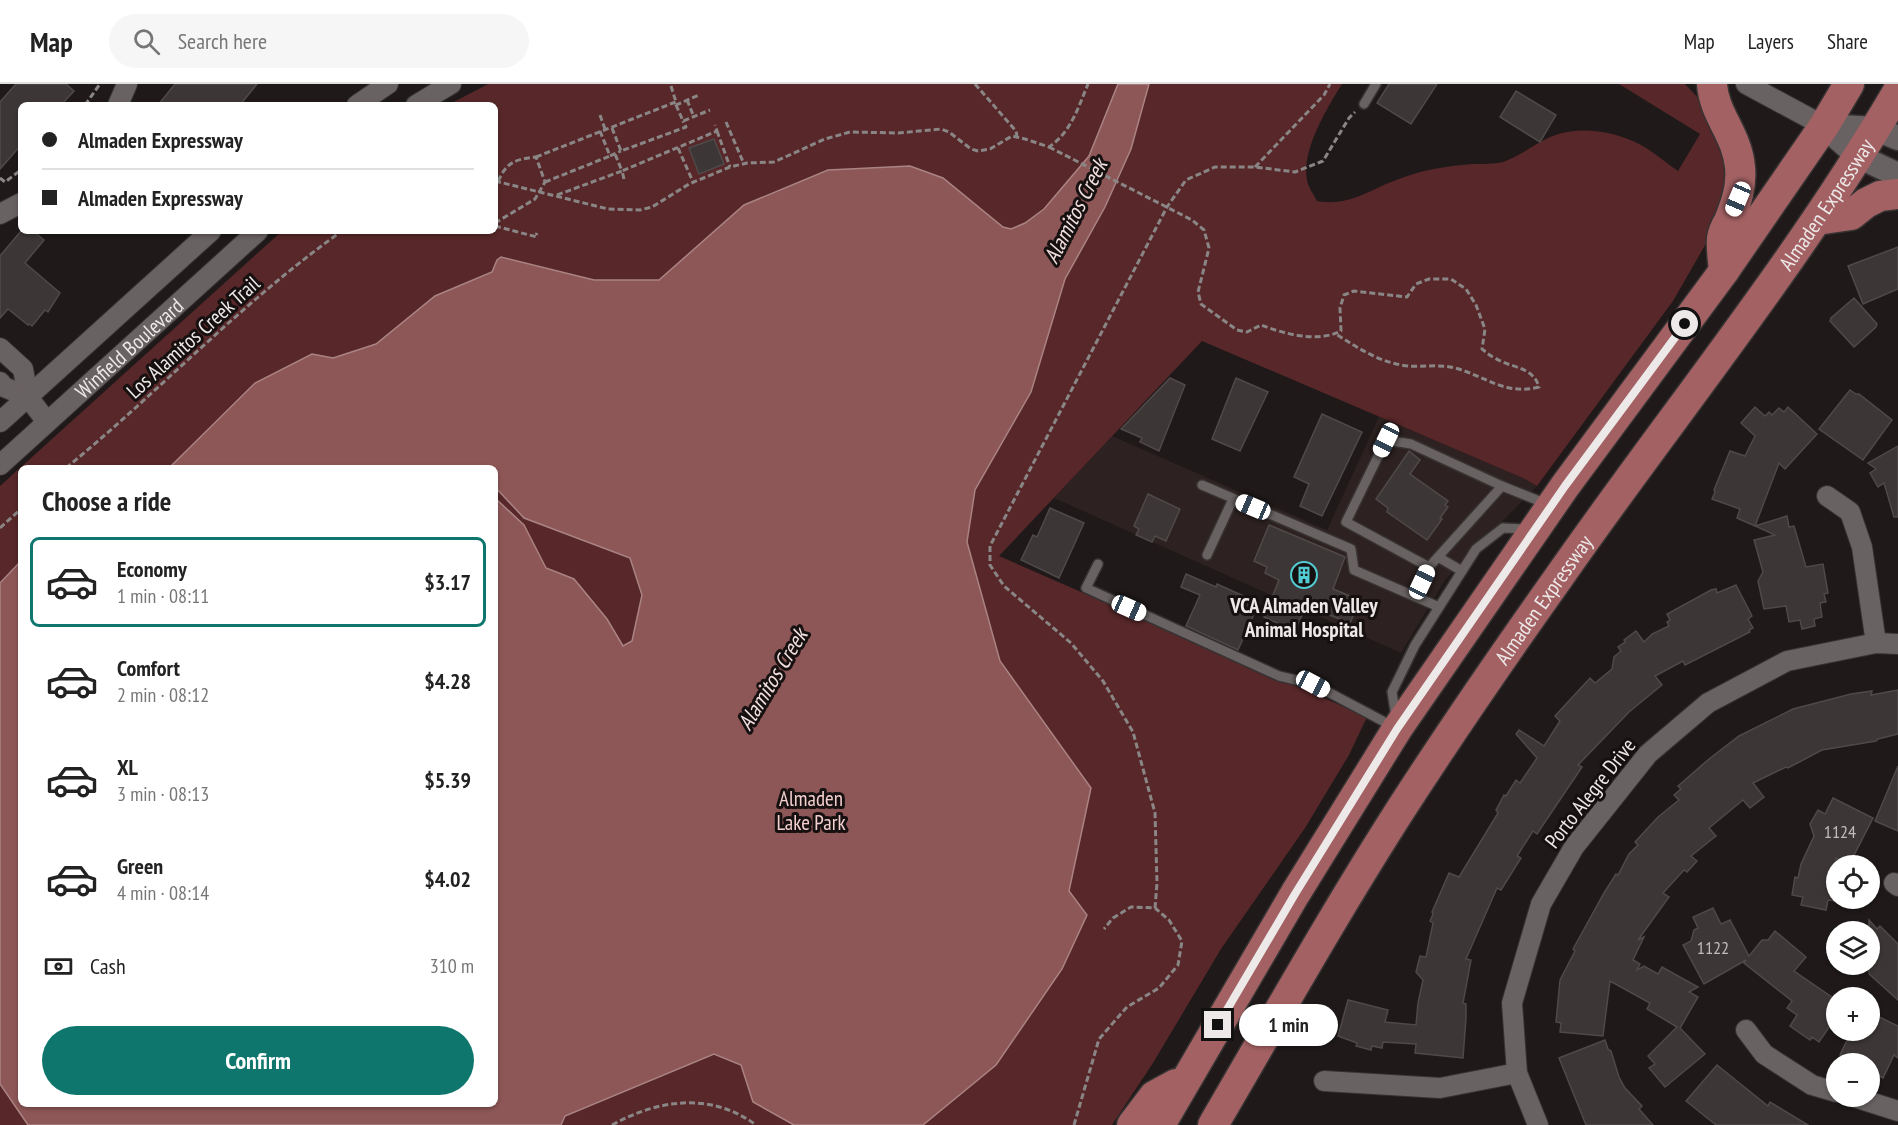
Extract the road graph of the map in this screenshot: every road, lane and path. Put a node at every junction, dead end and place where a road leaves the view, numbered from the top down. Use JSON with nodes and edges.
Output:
{"nodes":[{"id":1,"x":100,"y":84,"type":"edge"},
{"id":2,"x":127,"y":84,"type":"edge"},
{"id":3,"x":388,"y":84,"type":"edge"},
{"id":4,"x":451,"y":84,"type":"edge"},
{"id":5,"x":975,"y":84,"type":"edge"},
{"id":6,"x":1088,"y":84,"type":"edge"},
{"id":7,"x":1330,"y":84,"type":"edge"},
{"id":8,"x":1376,"y":84,"type":"edge"},
{"id":9,"x":1712,"y":84,"type":"edge"},
{"id":10,"x":1746,"y":84,"type":"edge"},
{"id":11,"x":1849,"y":84,"type":"edge"},
{"id":12,"x":671,"y":86,"type":"dead end"},
{"id":13,"x":1898,"y":91,"type":"edge"},
{"id":14,"x":699,"y":95,"type":"dead end"},
{"id":15,"x":687,"y":100,"type":"junction"},
{"id":16,"x":88,"y":102,"type":"edge"},
{"id":17,"x":119,"y":102,"type":"edge"},
{"id":18,"x":361,"y":102,"type":"edge"},
{"id":19,"x":421,"y":102,"type":"edge"},
{"id":20,"x":676,"y":103,"type":"junction"},
{"id":21,"x":1364,"y":104,"type":"joint"},
{"id":22,"x":710,"y":110,"type":"dead end"},
{"id":23,"x":600,"y":115,"type":"dead end"},
{"id":24,"x":694,"y":117,"type":"junction"},
{"id":25,"x":683,"y":121,"type":"junction"},
{"id":26,"x":726,"y":122,"type":"dead end"},
{"id":27,"x":715,"y":125,"type":"dead end"},
{"id":28,"x":1824,"y":126,"type":"junction"},
{"id":29,"x":612,"y":127,"type":"junction"},
{"id":30,"x":605,"y":129,"type":"junction"},
{"id":31,"x":717,"y":131,"type":"junction"},
{"id":32,"x":600,"y":132,"type":"junction"},
{"id":33,"x":1887,"y":134,"type":"edge"},
{"id":34,"x":1018,"y":136,"type":"junction"},
{"id":35,"x":1049,"y":147,"type":"junction"},
{"id":36,"x":678,"y":148,"type":"junction"},
{"id":37,"x":621,"y":151,"type":"junction"},
{"id":38,"x":615,"y":154,"type":"junction"},
{"id":39,"x":609,"y":156,"type":"junction"},
{"id":40,"x":1858,"y":156,"type":"junction"},
{"id":41,"x":536,"y":157,"type":"junction"},
{"id":42,"x":744,"y":164,"type":"junction"},
{"id":43,"x":730,"y":167,"type":"junction"},
{"id":44,"x":1255,"y":167,"type":"junction"},
{"id":45,"x":622,"y":171,"type":"junction"},
{"id":46,"x":18,"y":172,"type":"edge"},
{"id":47,"x":1898,"y":175,"type":"edge"},
{"id":48,"x":0,"y":178,"type":"edge"},
{"id":49,"x":498,"y":178,"type":"edge"},
{"id":50,"x":624,"y":179,"type":"dead end"},
{"id":51,"x":498,"y":181,"type":"edge"},
{"id":52,"x":545,"y":182,"type":"junction"},
{"id":53,"x":693,"y":182,"type":"junction"},
{"id":54,"x":538,"y":190,"type":"junction"},
{"id":55,"x":1898,"y":194,"type":"edge"},
{"id":56,"x":557,"y":195,"type":"junction"},
{"id":57,"x":18,"y":204,"type":"edge"},
{"id":58,"x":1167,"y":207,"type":"junction"},
{"id":59,"x":0,"y":214,"type":"edge"},
{"id":60,"x":1817,"y":220,"type":"junction"},
{"id":61,"x":498,"y":222,"type":"edge"},
{"id":62,"x":498,"y":225,"type":"edge"},
{"id":63,"x":209,"y":234,"type":"edge"},
{"id":64,"x":255,"y":234,"type":"edge"},
{"id":65,"x":338,"y":234,"type":"edge"},
{"id":66,"x":537,"y":235,"type":"dead end"},
{"id":67,"x":1724,"y":271,"type":"junction"},
{"id":68,"x":1336,"y":334,"type":"junction"},
{"id":69,"x":0,"y":348,"type":"edge"},
{"id":70,"x":0,"y":382,"type":"edge"},
{"id":71,"x":28,"y":397,"type":"junction"},
{"id":72,"x":0,"y":422,"type":"edge"},
{"id":73,"x":47,"y":422,"type":"junction"},
{"id":74,"x":0,"y":465,"type":"edge"},
{"id":75,"x":70,"y":465,"type":"edge"},
{"id":76,"x":1202,"y":485,"type":"dead end"},
{"id":77,"x":1502,"y":486,"type":"junction"},
{"id":78,"x":1827,"y":496,"type":"dead end"},
{"id":79,"x":1233,"y":499,"type":"junction"},
{"id":80,"x":18,"y":512,"type":"edge"},
{"id":81,"x":1544,"y":517,"type":"junction"},
{"id":82,"x":0,"y":528,"type":"edge"},
{"id":83,"x":1207,"y":555,"type":"dead end"},
{"id":84,"x":1438,"y":557,"type":"junction"},
{"id":85,"x":1098,"y":564,"type":"dead end"},
{"id":86,"x":1430,"y":567,"type":"junction"},
{"id":87,"x":1462,"y":571,"type":"junction"},
{"id":88,"x":1415,"y":597,"type":"junction"},
{"id":89,"x":1439,"y":607,"type":"junction"},
{"id":90,"x":1876,"y":643,"type":"junction"},
{"id":91,"x":1898,"y":644,"type":"edge"},
{"id":92,"x":1397,"y":729,"type":"junction"},
{"id":93,"x":1155,"y":908,"type":"junction"},
{"id":94,"x":1104,"y":929,"type":"dead end"},
{"id":95,"x":1746,"y":1030,"type":"dead end"},
{"id":96,"x":1517,"y":1073,"type":"junction"},
{"id":97,"x":1187,"y":1078,"type":"junction"},
{"id":98,"x":1324,"y":1081,"type":"dead end"},
{"id":99,"x":1826,"y":1089,"type":"edge"},
{"id":100,"x":1880,"y":1105,"type":"edge"},
{"id":101,"x":1898,"y":1111,"type":"edge"},
{"id":102,"x":612,"y":1125,"type":"edge"},
{"id":103,"x":756,"y":1125,"type":"edge"},
{"id":104,"x":1074,"y":1125,"type":"edge"},
{"id":105,"x":1132,"y":1125,"type":"edge"},
{"id":106,"x":1160,"y":1125,"type":"edge"},
{"id":107,"x":1213,"y":1125,"type":"edge"},
{"id":108,"x":1538,"y":1125,"type":"edge"}],
"edges":[{"from":1,"to":16,"type":"path"},
{"from":2,"to":17,"type":"street"},
{"from":3,"to":18,"type":"street"},
{"from":4,"to":19,"type":"street"},
{"from":5,"to":34,"type":"path"},
{"from":6,"to":35,"type":"path"},
{"from":7,"to":44,"type":"path"},
{"from":8,"to":21,"type":"lane"},
{"from":9,"to":67,"type":"main road"},
{"from":10,"to":28,"type":"street"},
{"from":11,"to":28,"type":"main road"},
{"from":12,"to":20,"type":"path"},
{"from":13,"to":33,"type":"main road","name":"Almaden Expressway"},
{"from":14,"to":15,"type":"path"},
{"from":15,"to":20,"type":"path"},
{"from":15,"to":24,"type":"path"},
{"from":20,"to":25,"type":"path"},
{"from":20,"to":29,"type":"path"},
{"from":21,"to":44,"type":"path"},
{"from":22,"to":24,"type":"path"},
{"from":23,"to":30,"type":"path"},
{"from":24,"to":25,"type":"path"},
{"from":25,"to":37,"type":"path"},
{"from":26,"to":42,"type":"path"},
{"from":27,"to":31,"type":"path"},
{"from":28,"to":33,"type":"street"},
{"from":28,"to":40,"type":"street"},
{"from":28,"to":67,"type":"main road"},
{"from":29,"to":30,"type":"path"},
{"from":29,"to":37,"type":"path"},
{"from":30,"to":32,"type":"path"},
{"from":31,"to":36,"type":"path"},
{"from":31,"to":43,"type":"path"},
{"from":32,"to":39,"type":"path"},
{"from":32,"to":41,"type":"path"},
{"from":33,"to":40,"type":"main road","name":"Almaden Expressway"},
{"from":34,"to":35,"type":"path"},
{"from":34,"to":42,"type":"path"},
{"from":35,"to":58,"type":"path"},
{"from":36,"to":45,"type":"path"},
{"from":36,"to":53,"type":"path"},
{"from":37,"to":38,"type":"path"},
{"from":38,"to":39,"type":"path"},
{"from":38,"to":45,"type":"path"},
{"from":39,"to":52,"type":"path"},
{"from":40,"to":47,"type":"street"},
{"from":40,"to":60,"type":"main road","name":"Almaden Expressway"},
{"from":41,"to":49,"type":"path"},
{"from":41,"to":52,"type":"path"},
{"from":42,"to":43,"type":"path"},
{"from":43,"to":53,"type":"path"},
{"from":44,"to":58,"type":"path"},
{"from":45,"to":50,"type":"path"},
{"from":45,"to":56,"type":"path"},
{"from":46,"to":48,"type":"path"},
{"from":51,"to":54,"type":"path"},
{"from":52,"to":54,"type":"path"},
{"from":53,"to":56,"type":"path"},
{"from":54,"to":56,"type":"path"},
{"from":54,"to":61,"type":"path"},
{"from":55,"to":60,"type":"main road"},
{"from":57,"to":59,"type":"street"},
{"from":58,"to":68,"type":"path"},
{"from":58,"to":93,"type":"path"},
{"from":60,"to":107,"type":"main road","name":"Almaden Expressway"},
{"from":62,"to":66,"type":"path"},
{"from":63,"to":71,"type":"street","name":"Winfield Boulevard"},
{"from":64,"to":73,"type":"street","name":"Winfield Boulevard"},
{"from":65,"to":75,"type":"path","name":"Los Alamitos Creek Trail"},
{"from":67,"to":81,"type":"main road"},
{"from":68,"to":68,"type":"path"},
{"from":69,"to":71,"type":"street"},
{"from":70,"to":71,"type":"street"},
{"from":71,"to":72,"type":"street","name":"Winfield Boulevard"},
{"from":71,"to":73,"type":"street"},
{"from":73,"to":74,"type":"street","name":"Winfield Boulevard"},
{"from":76,"to":79,"type":"lane"},
{"from":77,"to":81,"type":"lane"},
{"from":77,"to":84,"type":"lane"},
{"from":77,"to":86,"type":"lane"},
{"from":78,"to":90,"type":"street"},
{"from":79,"to":83,"type":"lane"},
{"from":79,"to":88,"type":"lane"},
{"from":80,"to":82,"type":"path"},
{"from":81,"to":87,"type":"lane"},
{"from":81,"to":92,"type":"main road"},
{"from":84,"to":86,"type":"lane"},
{"from":84,"to":87,"type":"lane"},
{"from":85,"to":92,"type":"lane"},
{"from":86,"to":88,"type":"lane"},
{"from":87,"to":89,"type":"lane"},
{"from":88,"to":89,"type":"lane"},
{"from":89,"to":92,"type":"lane"},
{"from":90,"to":91,"type":"street","name":"Porto Alegre Drive"},
{"from":90,"to":96,"type":"street","name":"Porto Alegre Drive"},
{"from":92,"to":97,"type":"main road"},
{"from":93,"to":94,"type":"path"},
{"from":93,"to":104,"type":"path"},
{"from":95,"to":99,"type":"street"},
{"from":96,"to":98,"type":"street"},
{"from":96,"to":108,"type":"street","name":"Porto Alegre Drive"},
{"from":97,"to":105,"type":"main road"},
{"from":97,"to":106,"type":"main road"},
{"from":100,"to":101,"type":"street"},
{"from":102,"to":103,"type":"path"}]}
